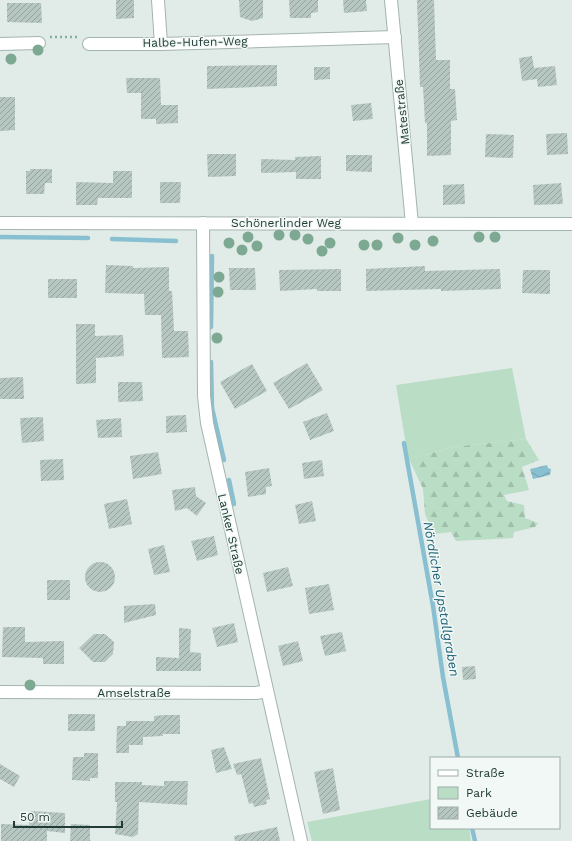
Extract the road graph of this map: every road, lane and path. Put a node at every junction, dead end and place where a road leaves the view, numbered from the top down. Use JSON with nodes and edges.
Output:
{"nodes":[{"id":1,"x":158,"y":0,"type":"edge"},
{"id":2,"x":391,"y":0,"type":"edge"},
{"id":3,"x":395,"y":37,"type":"junction"},
{"id":4,"x":39,"y":43,"type":"joint"},
{"id":5,"x":0,"y":44,"type":"edge"},
{"id":6,"x":89,"y":44,"type":"joint"},
{"id":7,"x":162,"y":44,"type":"junction"},
{"id":8,"x":0,"y":223,"type":"edge"},
{"id":9,"x":202,"y":223,"type":"junction"},
{"id":10,"x":412,"y":224,"type":"junction"},
{"id":11,"x":572,"y":224,"type":"edge"},
{"id":12,"x":267,"y":691,"type":"junction"},
{"id":13,"x":0,"y":692,"type":"edge"},
{"id":14,"x":301,"y":841,"type":"edge"}],
"edges":[{"from":1,"to":7,"type":"street"},
{"from":2,"to":3,"type":"street","name":"Matestraße"},
{"from":3,"to":7,"type":"street","name":"Halbe-Hufen-Weg"},
{"from":3,"to":10,"type":"street","name":"Matestraße"},
{"from":4,"to":5,"type":"street"},
{"from":4,"to":6,"type":"path"},
{"from":6,"to":7,"type":"street","name":"Halbe-Hufen-Weg"},
{"from":8,"to":9,"type":"street","name":"Schönerlinder Weg"},
{"from":9,"to":10,"type":"street","name":"Schönerlinder Weg"},
{"from":9,"to":12,"type":"street","name":"Lanker Straße"},
{"from":10,"to":11,"type":"street","name":"Schönerlinder Weg"},
{"from":12,"to":13,"type":"street","name":"Amselstraße"},
{"from":12,"to":14,"type":"street","name":"Lanker Straße"}]}
